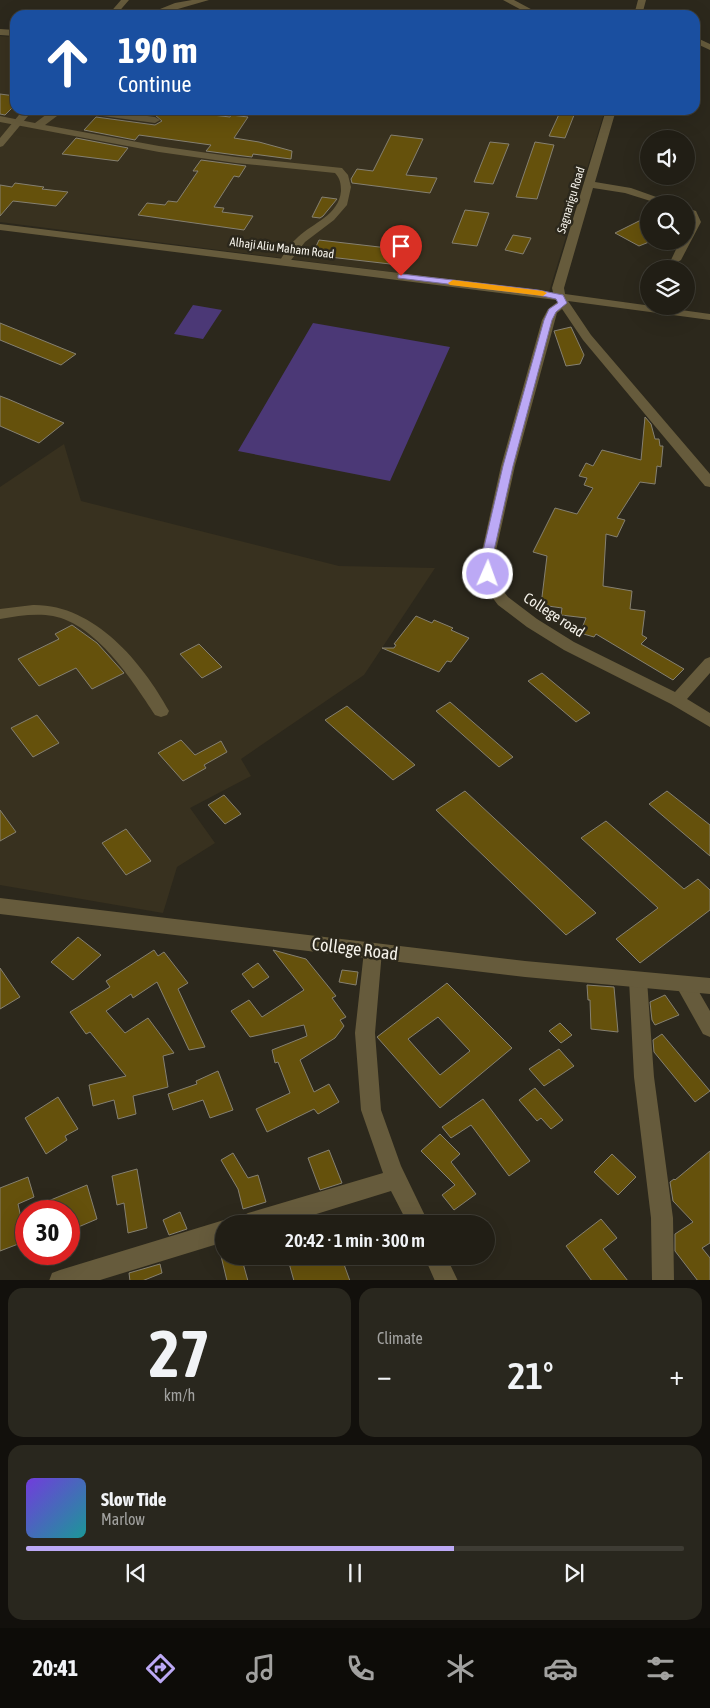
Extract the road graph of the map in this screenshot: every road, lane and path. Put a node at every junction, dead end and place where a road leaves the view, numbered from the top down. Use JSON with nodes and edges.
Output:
{"nodes":[{"id":1,"x":125,"y":0,"type":"edge"},
{"id":2,"x":205,"y":0,"type":"edge"},
{"id":3,"x":507,"y":0,"type":"edge"},
{"id":4,"x":116,"y":10,"type":"edge"},
{"id":5,"x":165,"y":10,"type":"edge"},
{"id":6,"x":528,"y":10,"type":"edge"},
{"id":7,"x":23,"y":115,"type":"edge"},
{"id":8,"x":51,"y":115,"type":"edge"},
{"id":9,"x":118,"y":115,"type":"edge"},
{"id":10,"x":610,"y":115,"type":"edge"},
{"id":11,"x":0,"y":119,"type":"edge"},
{"id":12,"x":155,"y":120,"type":"dead end"},
{"id":13,"x":18,"y":121,"type":"junction"},
{"id":14,"x":37,"y":126,"type":"junction"},
{"id":15,"x":0,"y":144,"type":"edge"},
{"id":16,"x":589,"y":184,"type":"junction"},
{"id":17,"x":642,"y":195,"type":"edge"},
{"id":18,"x":0,"y":227,"type":"edge"},
{"id":19,"x":681,"y":250,"type":"edge"},
{"id":20,"x":676,"y":260,"type":"dead end"},
{"id":21,"x":284,"y":262,"type":"junction"},
{"id":22,"x":561,"y":300,"type":"junction"},
{"id":23,"x":710,"y":317,"type":"edge"},
{"id":24,"x":710,"y":483,"type":"edge"},
{"id":25,"x":0,"y":614,"type":"edge"},
{"id":26,"x":710,"y":663,"type":"edge"},
{"id":27,"x":676,"y":700,"type":"junction"},
{"id":28,"x":161,"y":711,"type":"dead end"},
{"id":29,"x":710,"y":721,"type":"edge"},
{"id":30,"x":0,"y":906,"type":"edge"},
{"id":31,"x":373,"y":951,"type":"junction"},
{"id":32,"x":638,"y":980,"type":"junction"},
{"id":33,"x":684,"y":984,"type":"junction"},
{"id":34,"x":710,"y":986,"type":"edge"},
{"id":35,"x":710,"y":1028,"type":"edge"},
{"id":36,"x":396,"y":1179,"type":"junction"},
{"id":37,"x":278,"y":1215,"type":"edge"},
{"id":38,"x":414,"y":1215,"type":"edge"},
{"id":39,"x":215,"y":1234,"type":"edge"},
{"id":40,"x":440,"y":1265,"type":"edge"},
{"id":41,"x":60,"y":1280,"type":"edge"},
{"id":42,"x":447,"y":1280,"type":"edge"},
{"id":43,"x":663,"y":1280,"type":"edge"}],
"edges":[{"from":1,"to":4,"type":"street"},
{"from":2,"to":5,"type":"street"},
{"from":3,"to":6,"type":"street"},
{"from":7,"to":13,"type":"street"},
{"from":8,"to":14,"type":"street"},
{"from":9,"to":12,"type":"street"},
{"from":10,"to":16,"type":"street","name":"Sagnarigu Road"},
{"from":11,"to":13,"type":"street"},
{"from":13,"to":14,"type":"street"},
{"from":13,"to":15,"type":"street"},
{"from":14,"to":21,"type":"street"},
{"from":16,"to":17,"type":"street"},
{"from":16,"to":22,"type":"street","name":"Sagnarigu Road"},
{"from":18,"to":21,"type":"street","name":"Alhaji Aliu Maham Road"},
{"from":19,"to":20,"type":"street"},
{"from":21,"to":22,"type":"street","name":"Alhaji Aliu Maham Road"},
{"from":22,"to":23,"type":"street","name":"Alhaji Aliu Maham Road"},
{"from":22,"to":24,"type":"street"},
{"from":22,"to":27,"type":"street","name":"College road"},
{"from":25,"to":28,"type":"street"},
{"from":26,"to":27,"type":"street"},
{"from":27,"to":29,"type":"street","name":"College road"},
{"from":30,"to":31,"type":"street","name":"College Road"},
{"from":31,"to":32,"type":"street","name":"College Road"},
{"from":31,"to":36,"type":"street"},
{"from":32,"to":33,"type":"street","name":"College Road"},
{"from":32,"to":43,"type":"street"},
{"from":33,"to":34,"type":"street","name":"College Road"},
{"from":33,"to":35,"type":"street"},
{"from":36,"to":37,"type":"street"},
{"from":36,"to":38,"type":"street"},
{"from":39,"to":41,"type":"street"},
{"from":40,"to":42,"type":"street"}]}
